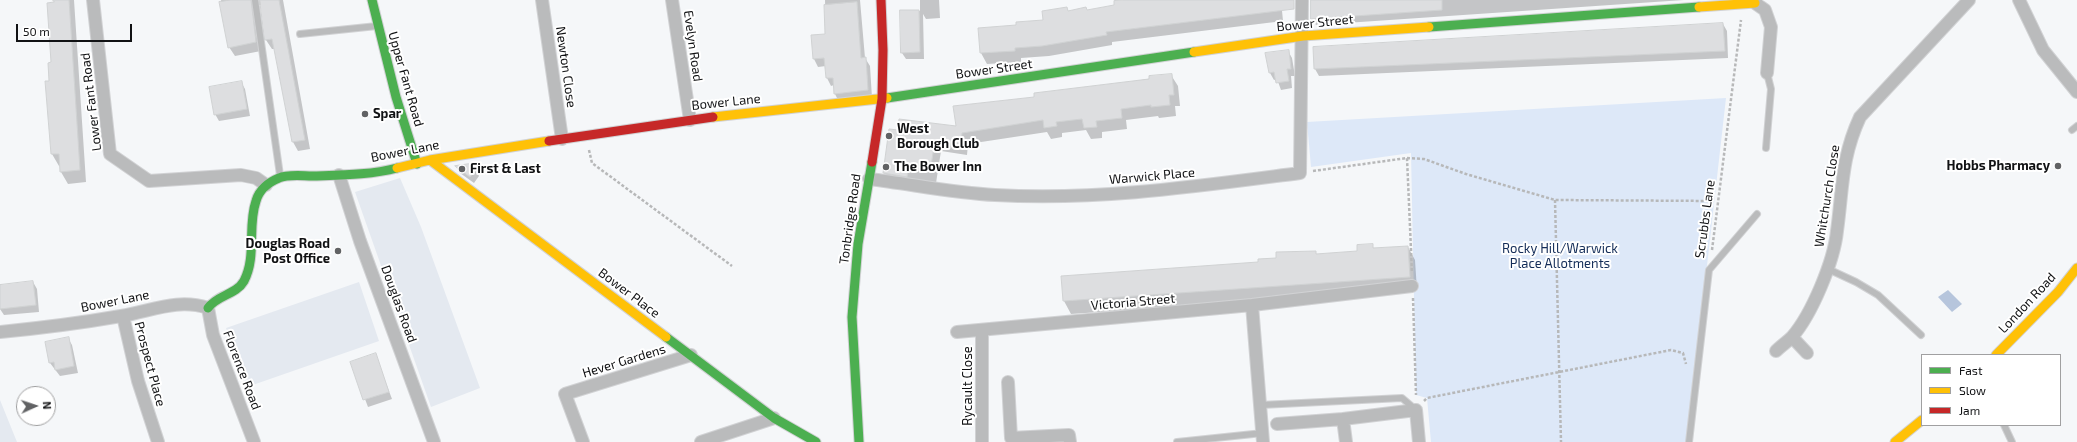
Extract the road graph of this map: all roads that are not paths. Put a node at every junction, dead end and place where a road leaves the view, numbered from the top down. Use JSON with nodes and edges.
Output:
{"nodes":[{"id":1,"x":93,"y":0,"type":"edge"},
{"id":2,"x":255,"y":0,"type":"edge"},
{"id":3,"x":372,"y":0,"type":"edge"},
{"id":4,"x":542,"y":0,"type":"edge"},
{"id":5,"x":672,"y":0,"type":"edge"},
{"id":6,"x":881,"y":0,"type":"edge"},
{"id":7,"x":1302,"y":0,"type":"edge"},
{"id":8,"x":1970,"y":0,"type":"edge"},
{"id":9,"x":2019,"y":0,"type":"edge"},
{"id":10,"x":1751,"y":2,"type":"edge"},
{"id":11,"x":377,"y":26,"type":"junction"},
{"id":12,"x":300,"y":34,"type":"dead end"},
{"id":13,"x":1303,"y":36,"type":"junction"},
{"id":14,"x":1767,"y":73,"type":"joint"},
{"id":15,"x":2077,"y":92,"type":"edge"},
{"id":16,"x":882,"y":99,"type":"junction"},
{"id":17,"x":690,"y":120,"type":"junction"},
{"id":18,"x":562,"y":139,"type":"junction"},
{"id":19,"x":1766,"y":148,"type":"dead end"},
{"id":20,"x":430,"y":160,"type":"junction"},
{"id":21,"x":417,"y":164,"type":"junction"},
{"id":22,"x":339,"y":175,"type":"junction"},
{"id":23,"x":280,"y":177,"type":"junction"},
{"id":24,"x":869,"y":179,"type":"junction"},
{"id":25,"x":266,"y":185,"type":"junction"},
{"id":26,"x":1757,"y":214,"type":"dead end"},
{"id":27,"x":2077,"y":268,"type":"edge"},
{"id":28,"x":1828,"y":270,"type":"junction"},
{"id":29,"x":1412,"y":286,"type":"road end"},
{"id":30,"x":1252,"y":304,"type":"junction"},
{"id":31,"x":208,"y":308,"type":"junction"},
{"id":32,"x":124,"y":316,"type":"junction"},
{"id":33,"x":1017,"y":327,"type":"joint"},
{"id":34,"x":982,"y":330,"type":"junction"},
{"id":35,"x":0,"y":332,"type":"edge"},
{"id":36,"x":957,"y":332,"type":"dead end"},
{"id":37,"x":1921,"y":335,"type":"dead end"},
{"id":38,"x":1792,"y":336,"type":"junction"},
{"id":39,"x":1776,"y":351,"type":"dead end"},
{"id":40,"x":1807,"y":353,"type":"dead end"},
{"id":41,"x":1997,"y":354,"type":"edge"},
{"id":42,"x":691,"y":355,"type":"junction"},
{"id":43,"x":1008,"y":382,"type":"dead end"},
{"id":44,"x":1261,"y":404,"type":"junction"},
{"id":45,"x":1416,"y":410,"type":"junction"},
{"id":46,"x":774,"y":418,"type":"junction"},
{"id":47,"x":1343,"y":419,"type":"junction"},
{"id":48,"x":1921,"y":421,"type":"edge"},
{"id":49,"x":1277,"y":424,"type":"dead end"},
{"id":50,"x":2004,"y":426,"type":"edge"},
{"id":51,"x":1263,"y":438,"type":"edge"},
{"id":52,"x":158,"y":442,"type":"edge"},
{"id":53,"x":254,"y":442,"type":"edge"},
{"id":54,"x":434,"y":442,"type":"edge"},
{"id":55,"x":583,"y":442,"type":"edge"},
{"id":56,"x":701,"y":442,"type":"edge"},
{"id":57,"x":816,"y":442,"type":"edge"},
{"id":58,"x":859,"y":442,"type":"edge"},
{"id":59,"x":982,"y":442,"type":"edge"},
{"id":60,"x":1070,"y":442,"type":"edge"},
{"id":61,"x":1177,"y":442,"type":"edge"},
{"id":62,"x":1346,"y":442,"type":"edge"},
{"id":63,"x":1419,"y":442,"type":"edge"},
{"id":64,"x":1689,"y":442,"type":"edge"},
{"id":65,"x":1895,"y":442,"type":"edge"},
{"id":66,"x":2012,"y":442,"type":"edge"}],
"edges":[{"from":1,"to":25,"type":"street","name":"Lower Fant Road"},
{"from":2,"to":23,"type":"lane"},
{"from":3,"to":11,"type":"street","name":"Upper Fant Road"},
{"from":4,"to":18,"type":"street","name":"Newton Close"},
{"from":5,"to":17,"type":"street","name":"Evelyn Road"},
{"from":6,"to":16,"type":"street","name":"Tonbridge Road"},
{"from":7,"to":13,"type":"street"},
{"from":8,"to":28,"type":"street","name":"Whitchurch Close"},
{"from":9,"to":15,"type":"street"},
{"from":10,"to":13,"type":"street","name":"Bower Street"},
{"from":10,"to":14,"type":"street"},
{"from":11,"to":12,"type":"lane"},
{"from":11,"to":21,"type":"street","name":"Upper Fant Road"},
{"from":13,"to":16,"type":"street","name":"Bower Street"},
{"from":13,"to":24,"type":"street","name":"Warwick Place"},
{"from":14,"to":19,"type":"lane"},
{"from":16,"to":17,"type":"street","name":"Bower Lane"},
{"from":16,"to":24,"type":"street","name":"Tonbridge Road"},
{"from":17,"to":18,"type":"street","name":"Bower Lane"},
{"from":18,"to":20,"type":"street","name":"Bower Lane"},
{"from":20,"to":21,"type":"street","name":"Bower Lane"},
{"from":20,"to":42,"type":"street","name":"Bower Place"},
{"from":21,"to":22,"type":"street","name":"Bower Lane"},
{"from":22,"to":23,"type":"street","name":"Bower Lane"},
{"from":22,"to":54,"type":"street","name":"Douglas Road"},
{"from":23,"to":25,"type":"street","name":"Bower Lane"},
{"from":24,"to":58,"type":"street","name":"Tonbridge Road"},
{"from":25,"to":31,"type":"street","name":"Bower Lane"},
{"from":26,"to":64,"type":"lane","name":"Scrubbs Lane"},
{"from":27,"to":41,"type":"street","name":"London Road"},
{"from":28,"to":37,"type":"lane"},
{"from":28,"to":38,"type":"street","name":"Whitchurch Close"},
{"from":29,"to":30,"type":"street","name":"Victoria Street"},
{"from":30,"to":33,"type":"street","name":"Victoria Street"},
{"from":30,"to":44,"type":"street"},
{"from":31,"to":32,"type":"street","name":"Bower Lane"},
{"from":31,"to":53,"type":"street","name":"Florence Road"},
{"from":32,"to":35,"type":"street","name":"Bower Lane"},
{"from":32,"to":52,"type":"street","name":"Prospect Place"},
{"from":33,"to":34,"type":"street","name":"Rycault Close"},
{"from":34,"to":36,"type":"street","name":"Rycault Close"},
{"from":34,"to":59,"type":"street","name":"Rycault Close"},
{"from":38,"to":39,"type":"street","name":"Whitchurch Close"},
{"from":38,"to":40,"type":"street"},
{"from":42,"to":46,"type":"street","name":"Bower Place"},
{"from":42,"to":55,"type":"street","name":"Hever Gardens"},
{"from":43,"to":60,"type":"street"},
{"from":44,"to":45,"type":"lane"},
{"from":44,"to":51,"type":"street"},
{"from":45,"to":47,"type":"street"},
{"from":45,"to":63,"type":"street"},
{"from":46,"to":56,"type":"street"},
{"from":46,"to":57,"type":"street","name":"Bower Place"},
{"from":47,"to":49,"type":"street"},
{"from":47,"to":62,"type":"street"},
{"from":48,"to":65,"type":"street"},
{"from":50,"to":66,"type":"lane"},
{"from":51,"to":61,"type":"lane"}]}
